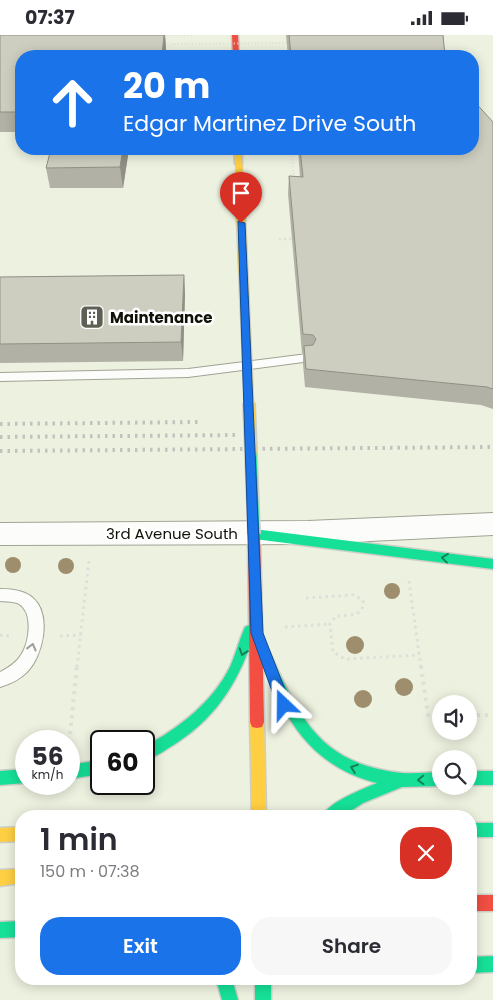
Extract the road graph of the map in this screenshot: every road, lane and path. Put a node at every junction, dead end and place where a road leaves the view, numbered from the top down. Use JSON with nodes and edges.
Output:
{"nodes":[{"id":1,"x":158,"y":35,"type":"edge"},
{"id":2,"x":198,"y":35,"type":"edge"},
{"id":3,"x":235,"y":35,"type":"edge"},
{"id":4,"x":288,"y":43,"type":"edge"},
{"id":5,"x":160,"y":47,"type":"edge"},
{"id":6,"x":236,"y":50,"type":"edge"},
{"id":7,"x":238,"y":155,"type":"edge"},
{"id":8,"x":292,"y":155,"type":"edge"},
{"id":9,"x":294,"y":181,"type":"edge"},
{"id":10,"x":278,"y":239,"type":"dead end"},
{"id":11,"x":299,"y":239,"type":"edge"},
{"id":12,"x":307,"y":358,"type":"edge"},
{"id":13,"x":0,"y":377,"type":"edge"},
{"id":14,"x":493,"y":524,"type":"edge"},
{"id":15,"x":0,"y":534,"type":"edge"},
{"id":16,"x":254,"y":534,"type":"junction"},
{"id":17,"x":89,"y":559,"type":"dead end"},
{"id":18,"x":493,"y":564,"type":"edge"},
{"id":19,"x":408,"y":574,"type":"dead end"},
{"id":20,"x":256,"y":587,"type":"junction"},
{"id":21,"x":0,"y":595,"type":"edge"},
{"id":22,"x":306,"y":598,"type":"dead end"},
{"id":23,"x":330,"y":624,"type":"junction"},
{"id":24,"x":280,"y":627,"type":"dead end"},
{"id":25,"x":257,"y":633,"type":"junction"},
{"id":26,"x":0,"y":635,"type":"edge"},
{"id":27,"x":81,"y":635,"type":"junction"},
{"id":28,"x":16,"y":637,"type":"dead end"},
{"id":29,"x":52,"y":637,"type":"dead end"},
{"id":30,"x":419,"y":655,"type":"junction"},
{"id":31,"x":0,"y":680,"type":"edge"},
{"id":32,"x":432,"y":715,"type":"edge"},
{"id":33,"x":477,"y":715,"type":"edge"},
{"id":34,"x":493,"y":715,"type":"edge"},
{"id":35,"x":70,"y":730,"type":"edge"},
{"id":36,"x":155,"y":748,"type":"edge"},
{"id":37,"x":15,"y":777,"type":"edge"},
{"id":38,"x":0,"y":778,"type":"edge"},
{"id":39,"x":477,"y":778,"type":"edge"},
{"id":40,"x":493,"y":778,"type":"edge"},
{"id":41,"x":432,"y":779,"type":"edge"},
{"id":42,"x":401,"y":780,"type":"junction"},
{"id":43,"x":259,"y":810,"type":"edge"},
{"id":44,"x":339,"y":810,"type":"edge"},
{"id":45,"x":477,"y":830,"type":"edge"},
{"id":46,"x":493,"y":830,"type":"edge"},
{"id":47,"x":15,"y":834,"type":"edge"},
{"id":48,"x":0,"y":835,"type":"edge"},
{"id":49,"x":15,"y":877,"type":"edge"},
{"id":50,"x":0,"y":878,"type":"edge"},
{"id":51,"x":477,"y":903,"type":"edge"},
{"id":52,"x":493,"y":903,"type":"edge"},
{"id":53,"x":15,"y":929,"type":"edge"},
{"id":54,"x":0,"y":930,"type":"edge"},
{"id":55,"x":493,"y":964,"type":"edge"},
{"id":56,"x":477,"y":965,"type":"edge"},
{"id":57,"x":226,"y":985,"type":"edge"},
{"id":58,"x":263,"y":985,"type":"edge"},
{"id":59,"x":230,"y":1000,"type":"edge"},
{"id":60,"x":263,"y":1000,"type":"edge"}],
"edges":[{"from":1,"to":2,"type":"path"},
{"from":3,"to":6,"type":"main road"},
{"from":4,"to":5,"type":"path","bridge":true},
{"from":7,"to":16,"type":"main road","bridge":true},
{"from":8,"to":9,"type":"path"},
{"from":10,"to":11,"type":"path"},
{"from":12,"to":13,"type":"lane"},
{"from":14,"to":15,"type":"street","name":"3rd Avenue South"},
{"from":18,"to":16,"type":"main road","one_way":true},
{"from":16,"to":20,"type":"main road"},
{"from":17,"to":27,"type":"path"},
{"from":19,"to":30,"type":"path"},
{"from":20,"to":25,"type":"main road"},
{"from":20,"to":36,"type":"main road","one_way":true},
{"from":31,"to":21,"type":"lane","one_way":true},
{"from":22,"to":23,"type":"path"},
{"from":23,"to":24,"type":"path"},
{"from":23,"to":30,"type":"path"},
{"from":42,"to":25,"type":"main road","one_way":true},
{"from":25,"to":43,"type":"main road"},
{"from":26,"to":28,"type":"path"},
{"from":27,"to":29,"type":"path"},
{"from":27,"to":35,"type":"path"},
{"from":30,"to":32,"type":"path"},
{"from":33,"to":34,"type":"path"},
{"from":37,"to":38,"type":"main road"},
{"from":39,"to":40,"type":"main road"},
{"from":41,"to":42,"type":"main road","one_way":true},
{"from":42,"to":44,"type":"main road"},
{"from":45,"to":46,"type":"main road"},
{"from":47,"to":48,"type":"main road"},
{"from":49,"to":50,"type":"main road"},
{"from":51,"to":52,"type":"main road"},
{"from":53,"to":54,"type":"main road"},
{"from":55,"to":56,"type":"main road"},
{"from":57,"to":59,"type":"main road"},
{"from":58,"to":60,"type":"main road"}]}
